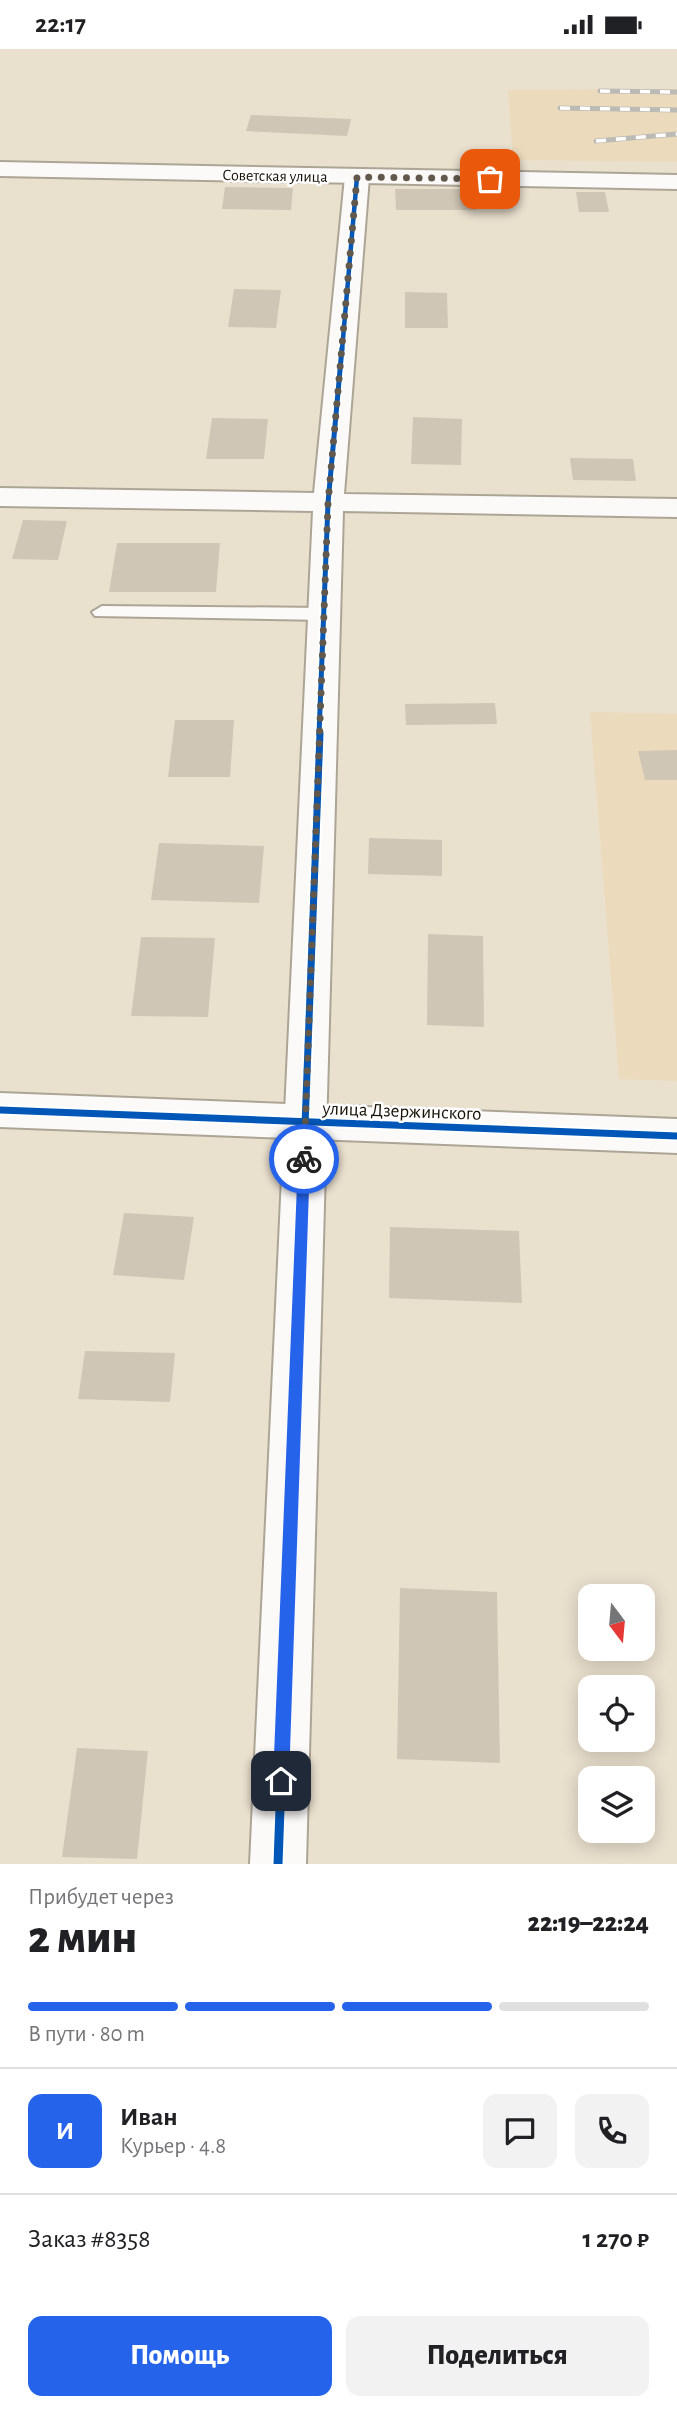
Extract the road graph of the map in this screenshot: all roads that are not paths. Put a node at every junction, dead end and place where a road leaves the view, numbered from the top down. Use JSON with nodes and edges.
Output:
{"nodes":[{"id":1,"x":0,"y":169,"type":"edge"},
{"id":2,"x":357,"y":177,"type":"junction"},
{"id":3,"x":677,"y":182,"type":"edge"},
{"id":4,"x":0,"y":497,"type":"edge"},
{"id":5,"x":328,"y":503,"type":"junction"},
{"id":6,"x":677,"y":508,"type":"edge"},
{"id":7,"x":102,"y":612,"type":"dead end"},
{"id":8,"x":324,"y":614,"type":"junction"},
{"id":9,"x":0,"y":1110,"type":"edge"},
{"id":10,"x":305,"y":1122,"type":"junction"},
{"id":11,"x":677,"y":1136,"type":"edge"},
{"id":12,"x":278,"y":1864,"type":"edge"}],
"edges":[{"from":1,"to":2,"type":"street","name":"Советская улица"},
{"from":2,"to":3,"type":"street","name":"Советская улица"},
{"from":2,"to":5,"type":"street"},
{"from":4,"to":5,"type":"street"},
{"from":5,"to":6,"type":"street"},
{"from":5,"to":8,"type":"street"},
{"from":7,"to":8,"type":"lane"},
{"from":8,"to":10,"type":"street"},
{"from":9,"to":10,"type":"street","name":"улица Дзержинского"},
{"from":10,"to":11,"type":"street","name":"улица Дзержинского"},
{"from":10,"to":12,"type":"street"}]}
